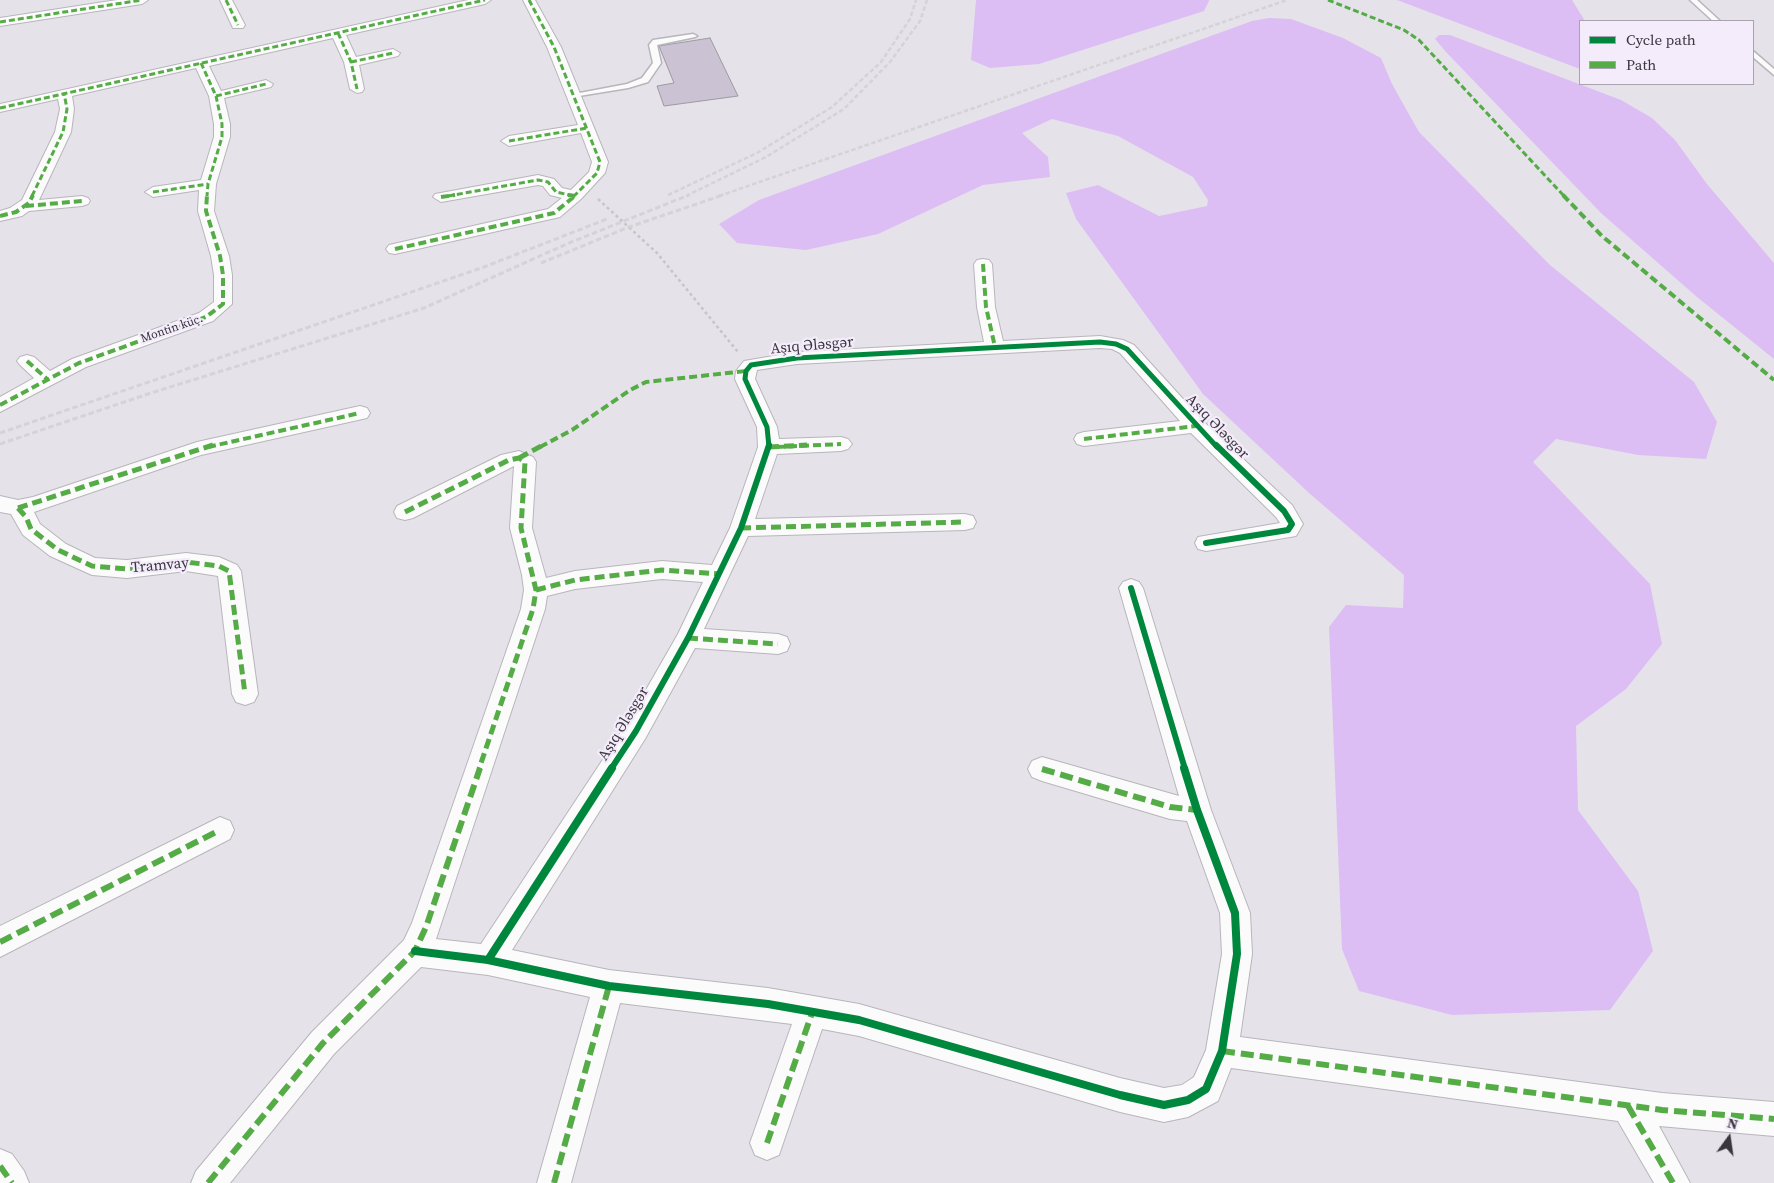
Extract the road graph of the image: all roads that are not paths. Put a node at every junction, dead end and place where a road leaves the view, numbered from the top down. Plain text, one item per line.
1 (142, 0) edge
2 (226, 0) edge
3 (486, 0) edge
4 (529, 0) edge
5 (1694, 0) edge
6 (1716, 20) edge
7 (0, 22) edge
8 (238, 25) dead end
9 (338, 32) junction
10 (693, 36) dead end
11 (393, 53) dead end
12 (1754, 54) edge
13 (351, 62) junction
14 (201, 63) junction
15 (1774, 72) edge
16 (266, 84) dead end
17 (358, 89) dead end
18 (64, 93) junction
19 (574, 95) junction
20 (216, 96) junction
21 (0, 108) edge
22 (587, 128) junction
23 (509, 142) dead end
24 (208, 184) junction
25 (153, 192) dead end
26 (579, 193) junction
27 (440, 197) dead end
28 (82, 200) dead end
29 (26, 206) junction
30 (0, 216) edge
31 (395, 249) dead end
32 (983, 264) dead end
33 (996, 347) junction
34 (27, 361) dead end
35 (47, 379) junction
36 (0, 405) edge
37 (360, 413) dead end
38 (1196, 426) junction
39 (1084, 439) dead end
40 (842, 444) dead end
41 (768, 447) junction
42 (9, 506) edge
43 (406, 512) dead end
44 (965, 522) dead end
45 (740, 528) junction
46 (1206, 543) dead end
47 (720, 574) junction
48 (1131, 588) dead end
49 (536, 590) junction
50 (688, 638) junction
51 (778, 644) dead end
52 (245, 694) dead end
53 (1042, 769) dead end
54 (1197, 810) junction
55 (220, 830) dead end
56 (0, 942) edge
57 (415, 951) junction
58 (488, 960) junction
59 (609, 986) junction
60 (812, 1013) junction
61 (1222, 1051) junction
62 (1628, 1106) junction
63 (1774, 1119) edge
64 (767, 1143) dead end
65 (0, 1166) edge
66 (12, 1183) edge
67 (208, 1183) edge
68 (554, 1183) edge
69 (1673, 1183) edge

1 - 7 street
2 - 8 street
3 - 9 street
4 - 19 street
5 - 6 lane
9 - 13 street
9 - 14 street
10 - 19 lane
11 - 13 street
12 - 15 lane
13 - 17 street
14 - 18 street
14 - 20 street, Montin küç.
16 - 20 street
18 - 21 street
18 - 29 street
19 - 22 street
20 - 24 street, Montin küç.
22 - 23 street
22 - 26 street
24 - 25 street
24 - 35 street, Montin küç.
26 - 27 street
26 - 31 street
28 - 29 street
29 - 30 street
32 - 33 street
33 - 38 street, Aşıq Ələsgər
33 - 41 street, Aşıq Ələsgər
34 - 35 street
35 - 36 street, Montin küç.
37 - 42 street, Tramvay
38 - 39 street
38 - 46 street, Aşıq Ələsgər
40 - 41 street
41 - 45 street, Aşıq Ələsgər
42 - 52 street, Tramvay
43 - 49 street
44 - 45 street
45 - 47 street, Aşıq Ələsgər
47 - 49 street
47 - 50 street, Aşıq Ələsgər
48 - 54 street
49 - 57 street
50 - 51 street
50 - 58 street, Aşıq Ələsgər
53 - 54 street
54 - 61 street
55 - 56 street
57 - 58 street
57 - 67 street
58 - 59 street
59 - 60 street
59 - 68 street
60 - 61 street
60 - 64 street
61 - 62 street
62 - 63 street
62 - 69 street
65 - 66 street

